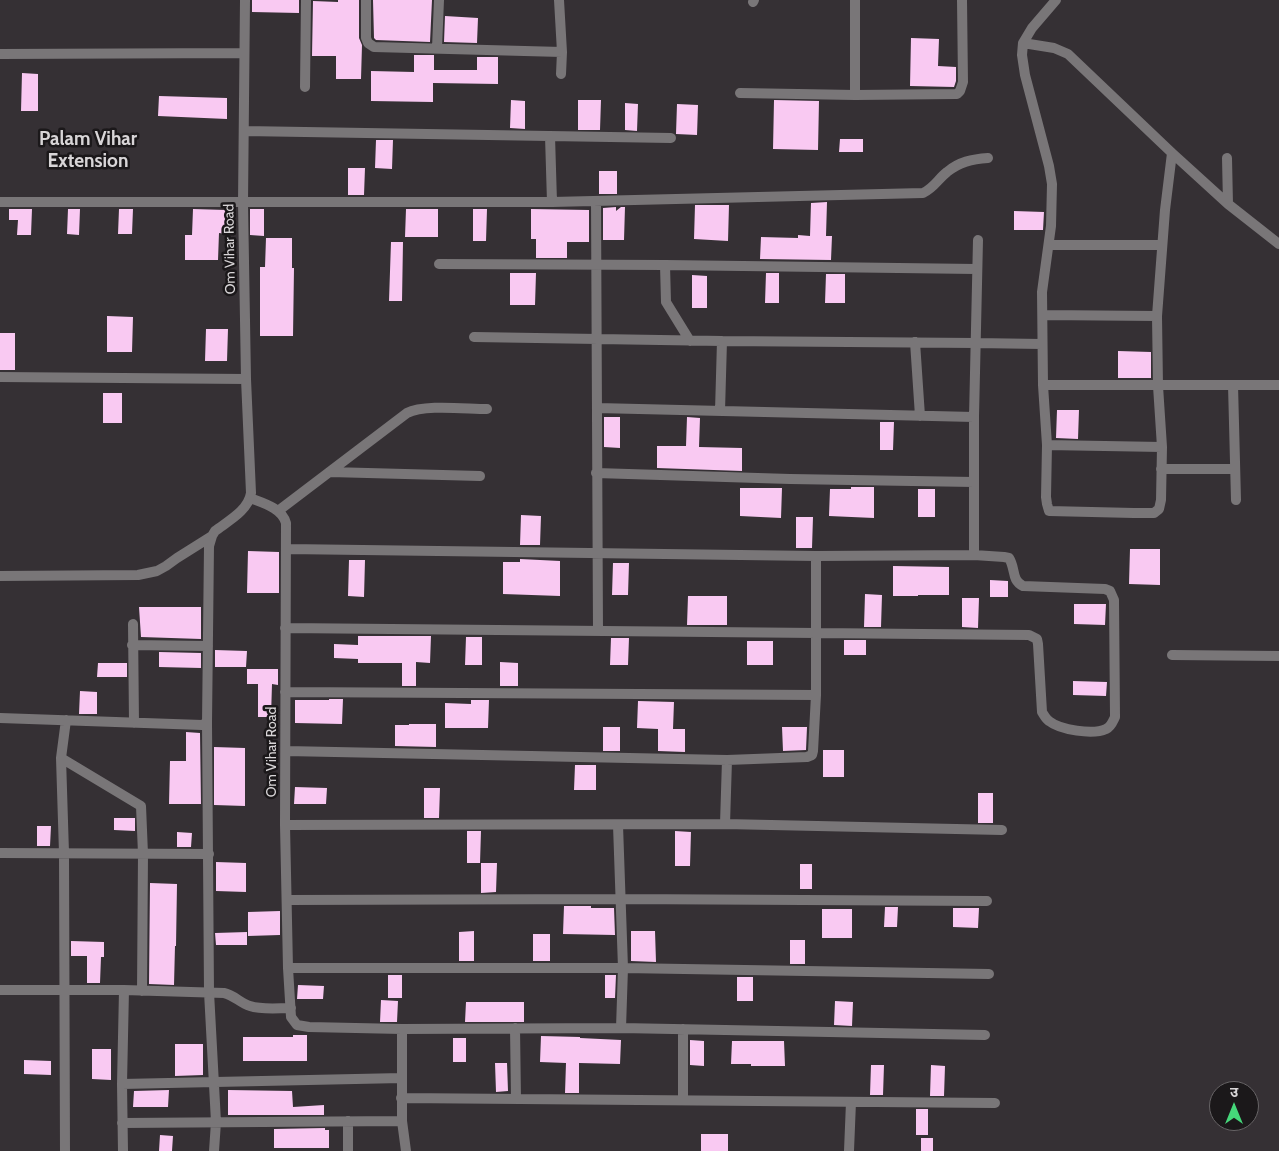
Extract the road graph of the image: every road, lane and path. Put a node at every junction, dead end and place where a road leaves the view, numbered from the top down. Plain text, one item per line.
1 (245, 0) edge
2 (306, 0) edge
3 (366, 0) edge
4 (439, 0) edge
5 (559, 0) edge
6 (855, 0) edge
7 (962, 0) edge
8 (1056, 0) edge
9 (1023, 43) junction
10 (437, 48) junction
11 (562, 52) junction
12 (244, 53) junction
13 (0, 54) edge
14 (561, 74) dead end
15 (305, 87) dead end
16 (740, 93) dead end
17 (855, 95) junction
18 (244, 132) junction
19 (550, 136) junction
20 (671, 138) dead end
21 (1172, 153) junction
22 (988, 158) dead end
23 (1227, 158) dead end
24 (596, 201) junction
25 (0, 202) edge
26 (552, 202) junction
27 (243, 203) junction
28 (1228, 204) junction
29 (978, 240) dead end
30 (1279, 244) edge
31 (1049, 245) junction
32 (1162, 245) junction
33 (439, 264) dead end
34 (596, 265) junction
35 (665, 265) junction
36 (976, 269) junction
37 (1043, 315) junction
38 (1157, 316) junction
39 (474, 337) dead end
40 (596, 339) junction
41 (690, 341) junction
42 (722, 342) junction
43 (915, 342) junction
44 (975, 343) junction
45 (1042, 344) junction
46 (0, 377) edge
47 (246, 379) junction
48 (1044, 385) junction
49 (1233, 385) junction
50 (1279, 385) edge
51 (1158, 386) junction
52 (596, 408) junction
53 (487, 409) dead end
54 (720, 411) junction
55 (920, 416) junction
56 (974, 417) junction
57 (1047, 445) junction
58 (1162, 447) junction
59 (1161, 469) junction
60 (1235, 469) junction
61 (330, 472) junction
62 (596, 473) junction
63 (480, 476) dead end
64 (974, 482) junction
65 (250, 498) junction
66 (1236, 500) dead end
67 (278, 511) junction
68 (212, 536) junction
69 (287, 549) junction
70 (597, 553) junction
71 (974, 555) junction
72 (816, 556) junction
73 (0, 576) edge
74 (133, 624) dead end
75 (285, 628) junction
76 (598, 631) junction
77 (816, 632) junction
78 (132, 645) junction
79 (208, 646) junction
80 (1172, 655) dead end
81 (1279, 656) edge
82 (285, 692) junction
83 (816, 695) junction
84 (0, 718) edge
85 (66, 720) junction
86 (134, 723) junction
87 (208, 723) junction
88 (286, 751) junction
89 (62, 758) junction
90 (727, 760) junction
91 (725, 824) junction
92 (285, 825) junction
93 (618, 825) junction
94 (1002, 830) dead end
95 (0, 853) edge
96 (64, 853) junction
97 (143, 854) junction
98 (209, 854) junction
99 (620, 899) junction
100 (287, 900) junction
101 (987, 901) dead end
102 (288, 968) junction
103 (623, 968) junction
104 (988, 974) dead end
105 (0, 990) edge
106 (124, 990) junction
107 (65, 991) junction
108 (142, 991) junction
109 (209, 992) junction
110 (290, 1008) junction
111 (402, 1028) junction
112 (515, 1028) junction
113 (621, 1028) junction
114 (683, 1029) junction
115 (985, 1035) dead end
116 (402, 1078) junction
117 (214, 1082) junction
118 (122, 1084) junction
119 (401, 1098) junction
120 (516, 1099) junction
121 (683, 1100) junction
122 (851, 1102) junction
123 (994, 1103) dead end
124 (348, 1121) junction
125 (402, 1121) junction
126 (122, 1122) junction
127 (216, 1122) junction
128 (65, 1151) edge
129 (123, 1151) edge
130 (214, 1151) edge
131 (348, 1151) edge
132 (406, 1151) edge
133 (849, 1151) edge

1 - 12 street, Om Vihar Road
2 - 15 street
3 - 10 street
4 - 10 street
5 - 11 street
6 - 17 street
7 - 17 street
8 - 9 street
9 - 21 street
9 - 31 street
10 - 11 street
11 - 14 street
12 - 13 street
12 - 18 street, Om Vihar Road
16 - 17 street
18 - 19 street
18 - 27 street, Om Vihar Road
19 - 20 street
19 - 26 street
21 - 28 street
21 - 32 street
22 - 24 street
23 - 28 street
24 - 26 street
24 - 34 street
25 - 27 street
26 - 27 street
27 - 47 street, Om Vihar Road
28 - 30 street
29 - 36 street
31 - 32 street
31 - 37 street
32 - 38 street
33 - 34 street
34 - 35 street
34 - 40 street
35 - 36 street
35 - 41 street
36 - 44 street
37 - 38 street
37 - 45 street
38 - 51 street
39 - 40 street
40 - 41 street
40 - 52 street
41 - 42 street
42 - 43 street
42 - 54 street
43 - 44 street
43 - 55 street
44 - 45 street
44 - 56 street
45 - 48 street
46 - 47 street
47 - 65 street, Om Vihar Road
48 - 51 street
48 - 57 street
49 - 50 street
49 - 51 street
49 - 60 street
51 - 58 street
52 - 54 street
52 - 62 street
53 - 61 street
54 - 55 street
55 - 56 street
56 - 64 street
57 - 58 street
57 - 59 street
58 - 59 street
59 - 60 street
60 - 66 street
61 - 63 street
61 - 67 street
62 - 64 street
62 - 70 street
64 - 71 street
65 - 67 street
65 - 68 street
67 - 69 street, Om Vihar Road
68 - 73 street
68 - 79 street
69 - 70 street
69 - 75 street, Om Vihar Road
70 - 72 street
70 - 76 street
71 - 72 street
71 - 77 street
72 - 77 street
74 - 78 street
75 - 76 street
75 - 82 street, Om Vihar Road
76 - 77 street
77 - 83 street
78 - 79 street
78 - 86 street
79 - 87 street
80 - 81 street
82 - 83 street
82 - 88 street, Om Vihar Road
83 - 90 street
84 - 85 street
85 - 86 street
85 - 89 street
86 - 87 street
87 - 98 street
88 - 90 street
88 - 92 street, Om Vihar Road
89 - 96 street
89 - 97 street
90 - 91 street
91 - 93 street
91 - 94 street
92 - 93 street
92 - 100 street, Om Vihar Road
93 - 99 street
95 - 96 street
96 - 97 street
96 - 107 street
97 - 98 street
97 - 108 street
98 - 109 street
99 - 100 street
99 - 101 street
99 - 103 street
100 - 102 street, Om Vihar Road
102 - 103 street
102 - 110 street, Om Vihar Road
103 - 104 street
103 - 113 street
105 - 107 street
106 - 107 street
106 - 108 street
106 - 118 street
107 - 128 street
108 - 109 street
109 - 110 street
109 - 117 street
110 - 111 street, Om Vihar Road
111 - 112 street
111 - 116 street
112 - 113 street
112 - 120 street
113 - 114 street
114 - 115 street
114 - 121 street
116 - 117 street
116 - 119 street
117 - 118 street
117 - 127 street
118 - 126 street
119 - 120 street
119 - 125 street
120 - 121 street
121 - 122 street
122 - 123 street
122 - 133 street
124 - 125 street
124 - 127 street
124 - 131 street
125 - 132 street
126 - 127 street
126 - 129 street
127 - 130 street

